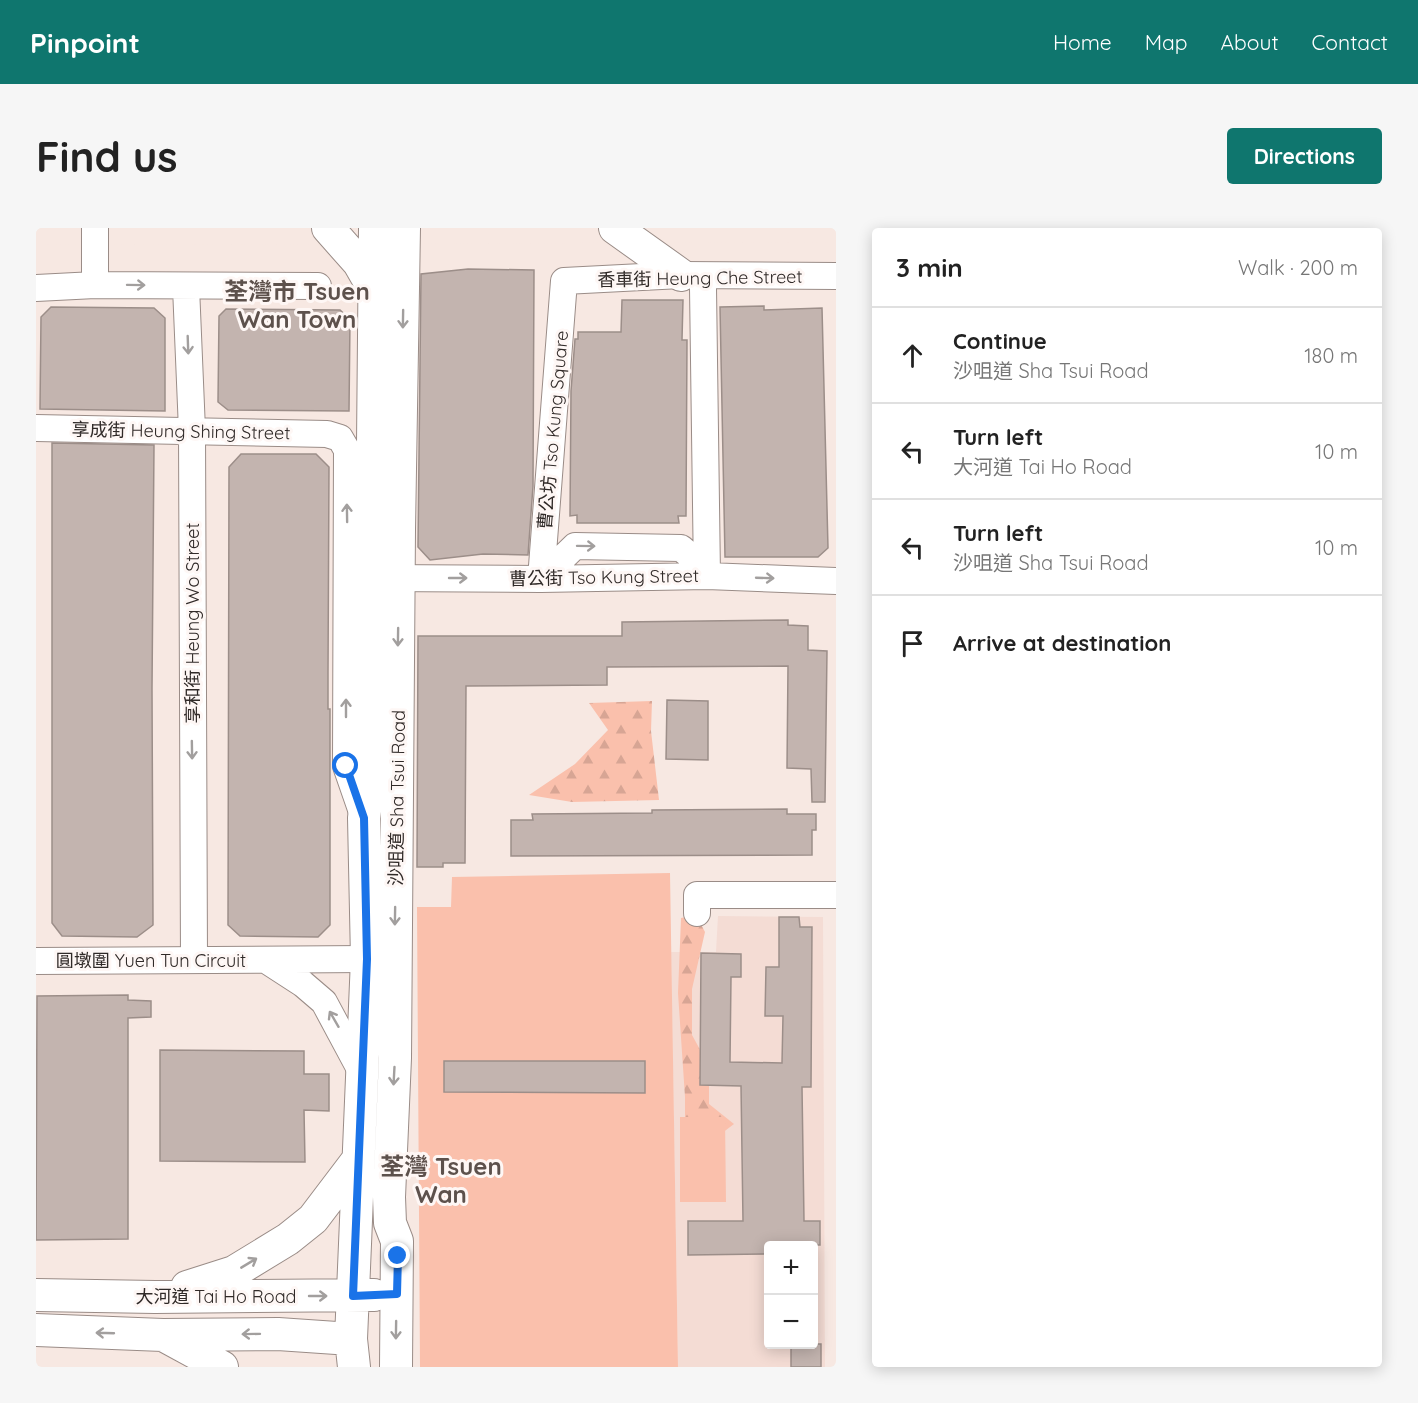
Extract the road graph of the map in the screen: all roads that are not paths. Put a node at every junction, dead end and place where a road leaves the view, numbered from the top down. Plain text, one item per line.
1 (95, 228) edge
2 (328, 228) edge
3 (375, 228) edge
4 (404, 228) edge
5 (615, 228) edge
6 (378, 269) junction
7 (836, 276) edge
8 (564, 281) joint
9 (692, 282) junction
10 (95, 285) junction
11 (318, 286) dead end
12 (186, 287) junction
13 (36, 288) edge
14 (36, 428) edge
15 (192, 430) junction
16 (327, 434) joint
17 (707, 576) junction
18 (385, 578) junction
19 (540, 579) junction
20 (836, 581) edge
21 (364, 818) junction
22 (836, 895) edge
23 (697, 913) dead end
24 (194, 959) junction
25 (367, 959) junction
26 (266, 960) junction
27 (36, 961) edge
28 (361, 1071) junction
29 (357, 1161) junction
30 (36, 1295) edge
31 (375, 1295) junction
32 (155, 1297) junction
33 (36, 1330) edge
34 (163, 1335) junction
35 (352, 1353) edge
36 (222, 1367) edge
37 (396, 1367) edge

1 - 10 street
2 - 6 main road
3 - 6 main road, 沙咀道 Sha Tsui Road
4 - 6 main road, 沙咀道 Sha Tsui Road
5 - 9 main road
6 -> 18 main road, 沙咀道 Sha Tsui Road
6 - 18 main road, 沙咀道 Sha Tsui Road
7 - 9 street, 香車街 Heung Che Street
8 - 9 street, 香車街 Heung Che Street
8 - 19 street, 曹公坊 Tso Kung Square
9 - 17 street
10 -> 12 street
10 - 13 street
11 - 12 street
12 -> 15 street, 享和街 Heung Wo Street
14 - 15 street, 享成街 Heung Shing Street
15 - 16 street, 享成街 Heung Shing Street
15 -> 24 street, 享和街 Heung Wo Street
21 -> 16 street, 沙咀道 Sha Tsui Road
19 -> 17 street
17 -> 20 street, 曹公街 Tso Kung Street
18 -> 19 street, 曹公街 Tso Kung Street
18 - 21 main road, 沙咀道 Sha Tsui Road
18 -> 31 main road, 沙咀道 Sha Tsui Road
21 - 25 main road, 沙咀道 Sha Tsui Road
22 - 23 street
24 - 26 street, 圓墩圍 Yuen Tun Circuit
24 - 27 street, 圓墩圍 Yuen Tun Circuit
25 - 26 street, 圓墩圍 Yuen Tun Circuit
25 - 28 main road, 沙咀道 Sha Tsui Road
28 -> 26 street, 圓墩圍 Yuen Tun Circuit
28 - 29 main road, 沙咀道 Sha Tsui Road
29 - 31 main road, 沙咀道 Sha Tsui Road
32 -> 29 main road
30 - 32 main road, 大河道 Tai Ho Road
32 -> 31 main road, 大河道 Tai Ho Road
31 - 35 main road, 沙咀道 Sha Tsui Road
31 -> 37 main road, 沙咀道 Sha Tsui Road
34 -> 33 main road, 大河道 Tai Ho Road
35 -> 34 main road, 大河道 Tai Ho Road
34 - 36 main road, 大河道 Tai Ho Road

